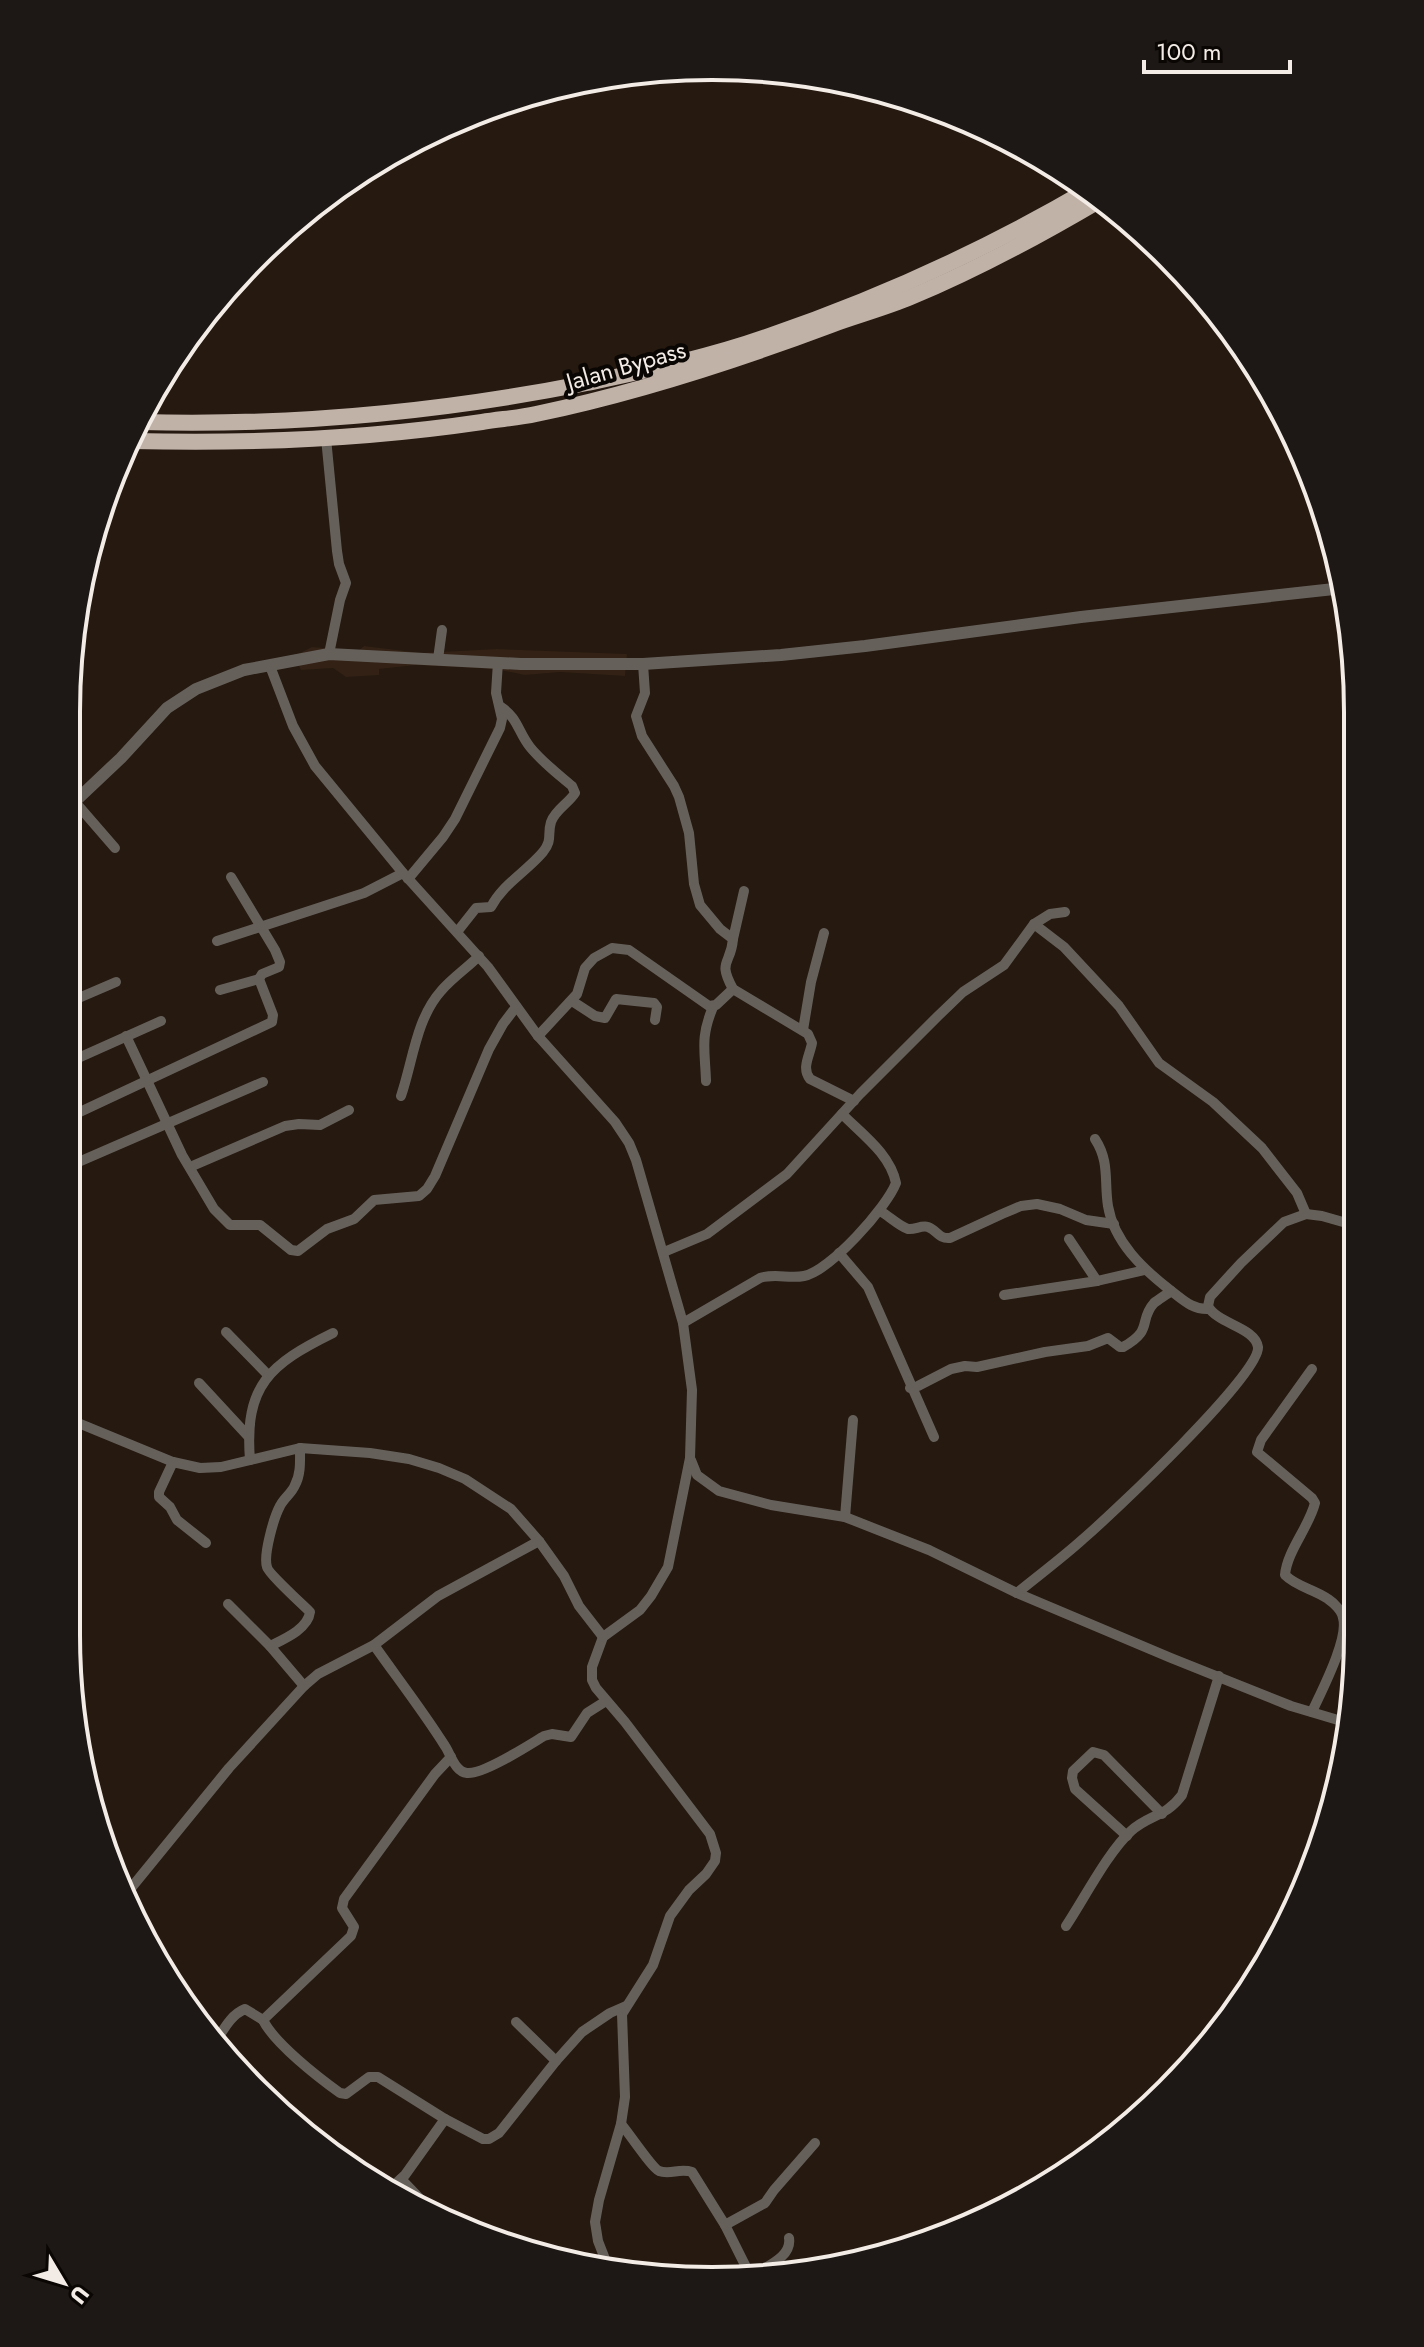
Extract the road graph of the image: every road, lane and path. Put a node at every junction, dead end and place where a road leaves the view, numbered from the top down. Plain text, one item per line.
1 (1077, 197) edge
2 (1090, 206) edge
3 (150, 422) edge
4 (175, 423) junction
5 (326, 438) junction
6 (141, 441) edge
7 (174, 442) junction
8 (1332, 589) edge
9 (442, 630) dead end
10 (329, 654) junction
11 (438, 659) junction
12 (498, 662) junction
13 (643, 664) junction
14 (270, 666) junction
15 (501, 707) junction
16 (80, 798) edge
17 (80, 814) edge
18 (115, 848) dead end
19 (406, 876) junction
20 (231, 877) dead end
21 (744, 891) dead end
22 (1065, 912) dead end
23 (1034, 924) junction
24 (261, 927) junction
25 (457, 932) junction
26 (824, 933) dead end
27 (733, 939) junction
28 (217, 941) dead end
29 (479, 956) junction
30 (259, 979) junction
31 (116, 982) dead end
32 (733, 989) junction
33 (220, 990) dead end
34 (80, 997) edge
35 (572, 1001) junction
36 (516, 1007) junction
37 (713, 1007) junction
38 (655, 1020) dead end
39 (161, 1021) dead end
40 (803, 1030) junction
41 (126, 1036) junction
42 (538, 1036) junction
43 (80, 1057) edge
44 (148, 1081) junction
45 (706, 1081) dead end
46 (263, 1082) dead end
47 (401, 1096) dead end
48 (854, 1101) junction
49 (349, 1110) dead end
50 (80, 1112) edge
51 (842, 1114) junction
52 (168, 1122) junction
53 (1095, 1139) dead end
54 (80, 1161) edge
55 (190, 1167) junction
56 (880, 1211) junction
57 (1306, 1214) junction
58 (1344, 1222) edge
59 (1114, 1224) junction
60 (1069, 1239) dead end
61 (664, 1252) junction
62 (839, 1253) junction
63 (1145, 1270) junction
64 (1097, 1281) junction
65 (1171, 1291) junction
66 (1004, 1295) dead end
67 (1209, 1309) junction
68 (683, 1323) junction
69 (226, 1332) dead end
70 (333, 1333) dead end
71 (1312, 1369) dead end
72 (268, 1375) junction
73 (199, 1383) dead end
74 (910, 1388) junction
75 (853, 1420) dead end
76 (80, 1424) edge
77 (248, 1436) junction
78 (934, 1437) dead end
79 (300, 1448) junction
80 (690, 1458) junction
81 (250, 1460) junction
82 (173, 1462) junction
83 (845, 1517) junction
84 (539, 1541) junction
85 (206, 1543) dead end
86 (1017, 1593) junction
87 (228, 1604) dead end
88 (603, 1637) junction
89 (374, 1645) junction
90 (270, 1646) junction
91 (1219, 1676) junction
92 (304, 1686) junction
93 (606, 1701) junction
94 (1312, 1712) junction
95 (1338, 1720) edge
96 (451, 1757) junction
97 (1162, 1814) junction
98 (1127, 1836) junction
99 (132, 1887) edge
100 (1066, 1926) dead end
101 (626, 2006) junction
102 (263, 2020) junction
103 (516, 2022) dead end
104 (222, 2033) edge
105 (556, 2061) junction
106 (445, 2119) junction
107 (621, 2124) junction
108 (815, 2143) dead end
109 (397, 2183) edge
110 (725, 2225) junction
111 (789, 2238) dead end
112 (605, 2258) edge
113 (765, 2265) edge
114 (744, 2266) edge

1 - 4 highway, Jalan Bypass
2 - 5 highway, Jalan Bypass
3 - 4 highway, Jalan Bypass
4 - 7 highway
5 - 7 highway, Jalan Bypass
5 - 10 street
6 - 7 highway, Jalan Bypass
8 - 13 street
9 - 11 street
10 - 11 street
10 - 14 street
11 - 12 street
12 - 13 street
12 - 15 street
13 - 27 street
14 - 16 street
14 - 19 street
15 - 19 street
15 - 25 street
17 - 18 street
19 - 24 street
19 - 25 street
20 - 24 street
21 - 27 street
22 - 23 street
23 - 48 street
23 - 57 street
24 - 28 street
24 - 30 street
25 - 29 street
26 - 40 street
27 - 32 street
29 - 36 street
29 - 47 street
30 - 33 street
30 - 44 street
31 - 34 street
32 - 37 street
32 - 40 street
35 - 37 street
35 - 38 street
35 - 42 street
36 - 42 street
36 - 55 street
37 - 45 street
39 - 41 street
40 - 48 street
41 - 43 street
41 - 44 street
42 - 61 street
44 - 50 street
44 - 52 street
46 - 52 street
48 - 51 street
49 - 55 street
51 - 56 street
51 - 61 street
52 - 54 street
52 - 55 street
53 - 59 street
56 - 59 street
56 - 62 street
57 - 58 street
57 - 67 street
59 - 63 street
60 - 64 street
61 - 68 street
62 - 68 street
62 - 74 street
63 - 64 street
63 - 65 street
64 - 66 street
65 - 67 street
65 - 74 street
67 - 86 street
68 - 80 street
69 - 72 street
70 - 72 street
71 - 94 street
72 - 77 street
73 - 77 street
74 - 78 street
75 - 83 street
76 - 82 street
77 - 81 street
79 - 81 street
79 - 84 street
79 - 90 street
80 - 83 street
80 - 88 street
81 - 82 street
82 - 85 street
83 - 86 street
84 - 88 street
84 - 89 street
86 - 91 street
87 - 90 street
88 - 93 street
89 - 92 street
89 - 96 street
90 - 92 street
91 - 94 street
91 - 97 street
92 - 99 street
93 - 96 street
93 - 101 street
94 - 95 street
96 - 102 street
97 - 98 street
97 - 98 street
98 - 100 street
101 - 105 street
101 - 107 street
102 - 104 street
102 - 106 street
103 - 105 street
105 - 106 street
106 - 109 street
107 - 110 street
107 - 112 street
108 - 110 street
110 - 114 street
111 - 113 street

